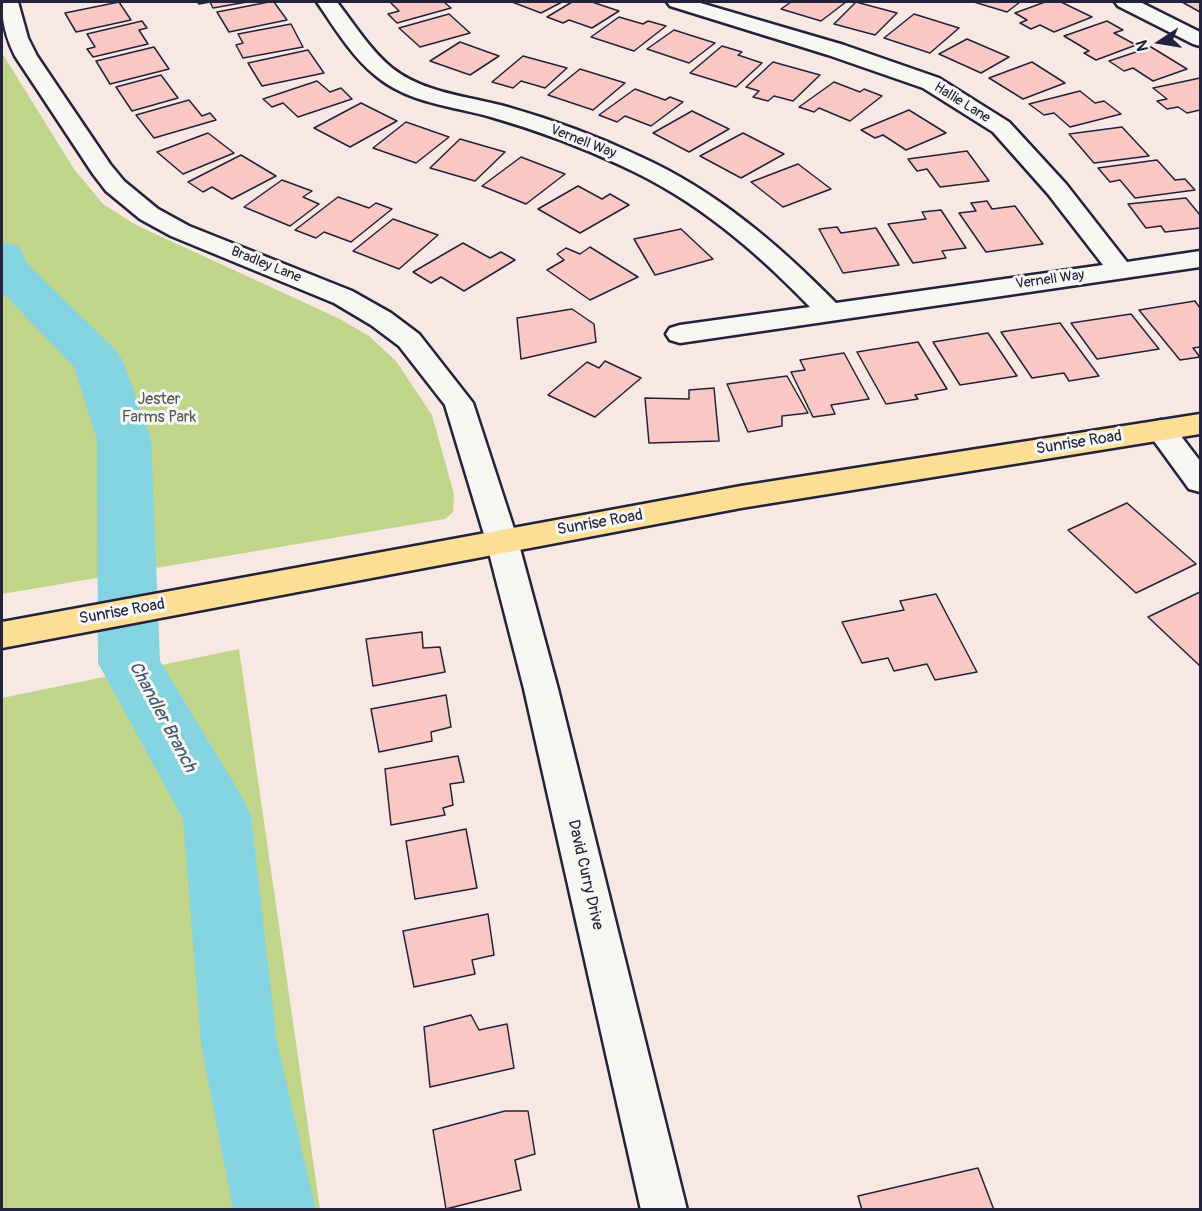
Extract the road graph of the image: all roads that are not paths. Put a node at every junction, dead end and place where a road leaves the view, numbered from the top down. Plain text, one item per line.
1 (8, 2) edge
2 (327, 2) edge
3 (677, 2) edge
4 (1125, 2) edge
5 (1200, 40) edge
6 (1200, 259) edge
7 (1120, 270) junction
8 (829, 311) junction
9 (680, 334) dead end
10 (1200, 424) edge
11 (1161, 430) junction
12 (1200, 482) edge
13 (502, 541) junction
14 (2, 635) edge
15 (664, 1209) edge

1 - 13 street, Bradley Lane
2 - 8 street, Vernell Way
3 - 7 street, Hallie Lane
4 - 5 street
6 - 7 street, Vernell Way
7 - 8 street, Vernell Way
8 - 9 street, Vernell Way
10 - 11 main road, Sunrise Road
11 - 12 street
11 - 13 main road, Sunrise Road
13 - 14 main road, Sunrise Road
13 - 15 street, David Curry Drive

